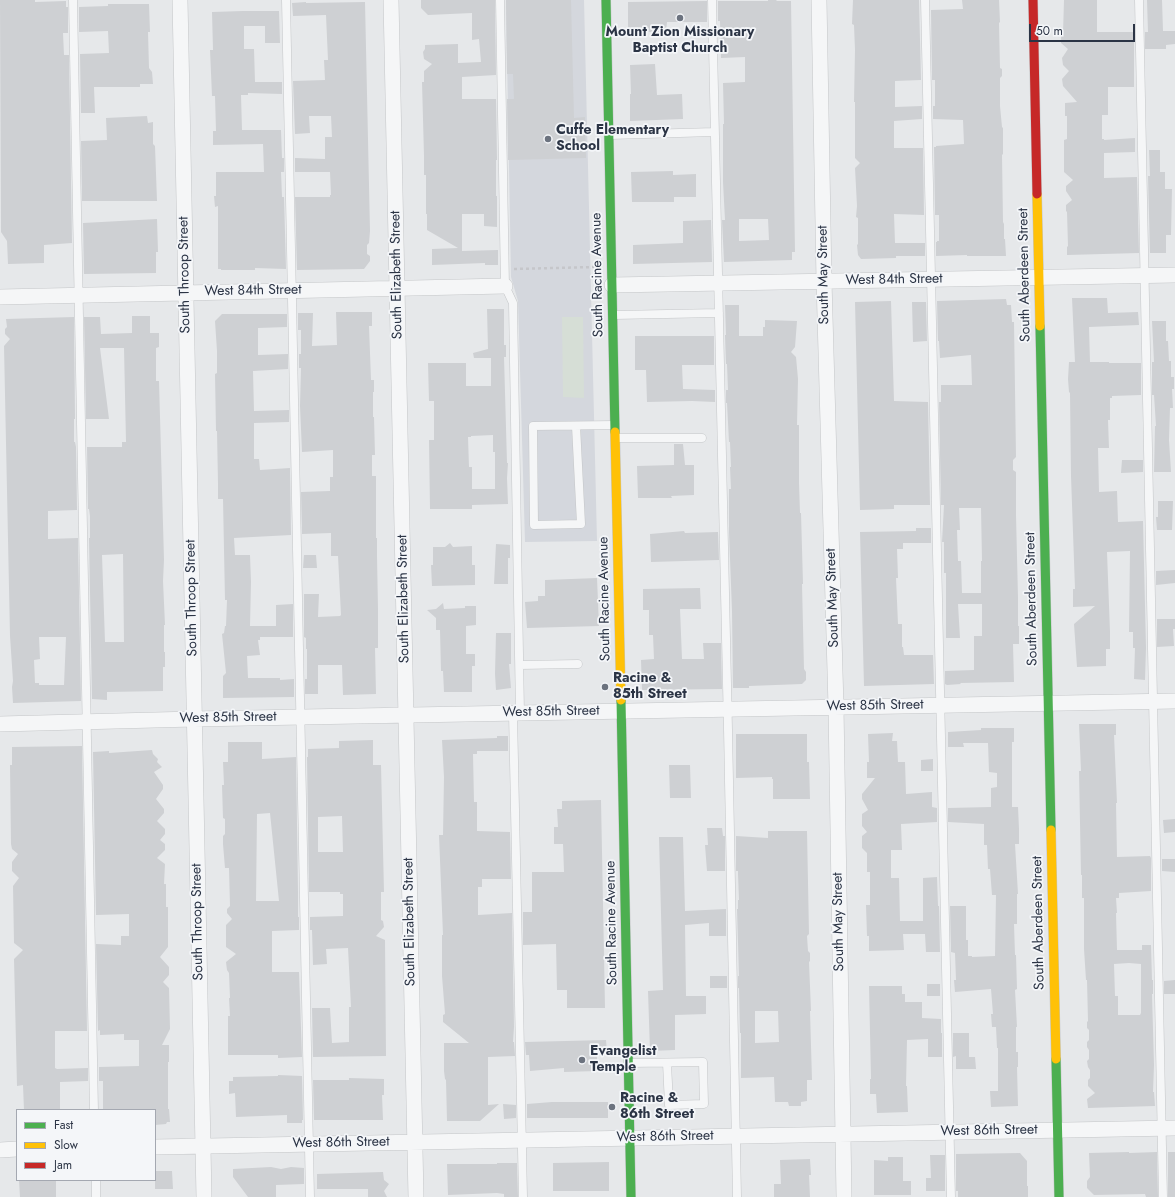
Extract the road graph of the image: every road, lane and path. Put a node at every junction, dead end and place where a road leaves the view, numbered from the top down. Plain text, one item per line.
1 (73, 0) edge
2 (180, 0) edge
3 (286, 0) edge
4 (391, 0) edge
5 (500, 0) edge
6 (606, 0) edge
7 (712, 0) edge
8 (819, 0) edge
9 (925, 0) edge
10 (1033, 0) edge
11 (1139, 0) edge
12 (714, 132) junction
13 (609, 135) junction
14 (598, 267) dead end
15 (510, 269) dead end
16 (1145, 275) junction
17 (1175, 275) edge
18 (1039, 277) junction
19 (932, 279) junction
20 (824, 281) junction
21 (718, 283) junction
22 (612, 285) junction
23 (505, 286) junction
24 (397, 288) junction
25 (292, 290) junction
26 (186, 293) junction
27 (79, 295) junction
28 (0, 297) edge
29 (719, 314) junction
30 (613, 315) junction
31 (615, 425) junction
32 (576, 426) junction
33 (615, 438) junction
34 (702, 438) dead end
35 (578, 664) dead end
36 (520, 665) junction
37 (1154, 701) junction
38 (1175, 701) edge
39 (1048, 703) junction
40 (941, 705) junction
41 (836, 707) junction
42 (728, 709) junction
43 (621, 711) junction
44 (517, 713) junction
45 (406, 715) junction
46 (301, 717) junction
47 (194, 719) junction
48 (87, 722) junction
49 (0, 724) edge
50 (628, 1063) junction
51 (667, 1063) junction
52 (94, 1109) edge
53 (1168, 1128) edge
54 (1057, 1130) junction
55 (950, 1132) junction
56 (842, 1134) junction
57 (735, 1136) junction
58 (630, 1138) junction
59 (522, 1140) junction
60 (415, 1142) junction
61 (308, 1144) junction
62 (203, 1146) junction
63 (156, 1147) edge
64 (16, 1149) edge
65 (0, 1150) edge
66 (96, 1181) edge
67 (96, 1197) edge
68 (204, 1197) edge
69 (310, 1197) edge
70 (416, 1197) edge
71 (523, 1197) edge
72 (631, 1197) edge
73 (737, 1197) edge
74 (844, 1197) edge
75 (951, 1197) edge
76 (1058, 1197) edge
77 (1163, 1197) edge

1 - 27 lane
2 - 26 street, South Throop Street
3 - 25 lane
4 - 24 street, South Elizabeth Street
5 - 23 lane
6 - 13 street, South Racine Avenue
7 - 12 lane
8 - 20 street, South May Street
9 - 19 lane
10 - 18 street, South Aberdeen Street
11 - 16 lane
12 - 13 lane
12 - 21 lane
13 - 22 street, South Racine Avenue
14 - 15 path
16 - 17 street, West 84th Street
16 - 18 street, West 84th Street
16 - 37 lane
18 - 19 street, West 84th Street
18 - 39 street, South Aberdeen Street
19 - 20 street, West 84th Street
19 - 40 lane
20 - 21 street, West 84th Street
20 - 41 street, South May Street
21 - 22 street, West 84th Street
21 - 29 lane
22 - 30 street, South Racine Avenue
23 - 24 street, West 84th Street
23 - 36 lane
24 - 25 street, West 84th Street
24 - 45 street, South Elizabeth Street
25 - 26 street, West 84th Street
25 - 46 lane
26 - 27 street, West 84th Street
26 - 47 street, South Throop Street
27 - 28 street, West 84th Street
27 - 48 lane
29 - 30 lane
29 - 42 lane
30 - 31 street, South Racine Avenue
31 - 32 lane
31 - 33 street, South Racine Avenue
32 - 32 lane
33 - 34 lane
33 - 43 street, South Racine Avenue
35 - 36 lane
36 - 44 lane
37 - 38 street, West 85th Street
37 - 39 street, West 85th Street
37 - 53 lane
39 - 40 street, West 85th Street
39 - 54 street, South Aberdeen Street
40 - 41 street, West 85th Street
40 - 55 lane
41 - 42 street, West 85th Street
41 - 56 street, South May Street
42 - 43 street, West 85th Street
42 - 57 lane
43 - 44 street, West 85th Street
43 - 50 street, South Racine Avenue
44 - 45 street, West 85th Street
44 - 59 lane
45 - 46 street, West 85th Street
45 - 60 street, South Elizabeth Street
46 - 47 street, West 85th Street
46 - 61 lane
47 - 48 street, West 85th Street
47 - 62 street, South Throop Street
48 - 49 street, West 85th Street
48 - 52 lane
50 - 51 lane
50 - 58 street, South Racine Avenue
51 - 51 lane
53 - 54 street, West 86th Street
53 - 77 lane
54 - 55 street, West 86th Street
54 - 76 street, South Aberdeen Street
55 - 56 street, West 86th Street
55 - 75 lane
56 - 57 street, West 86th Street
56 - 74 street, South May Street
57 - 58 street, West 86th Street
57 - 73 lane
58 - 59 street, West 86th Street
58 - 72 street, South Racine Avenue
59 - 60 street, West 86th Street
59 - 71 lane
60 - 61 street, West 86th Street
60 - 70 street, South Elizabeth Street
61 - 62 street, West 86th Street
61 - 69 lane
62 - 63 street, West 86th Street
62 - 68 street, South Throop Street
64 - 65 street
66 - 67 lane

